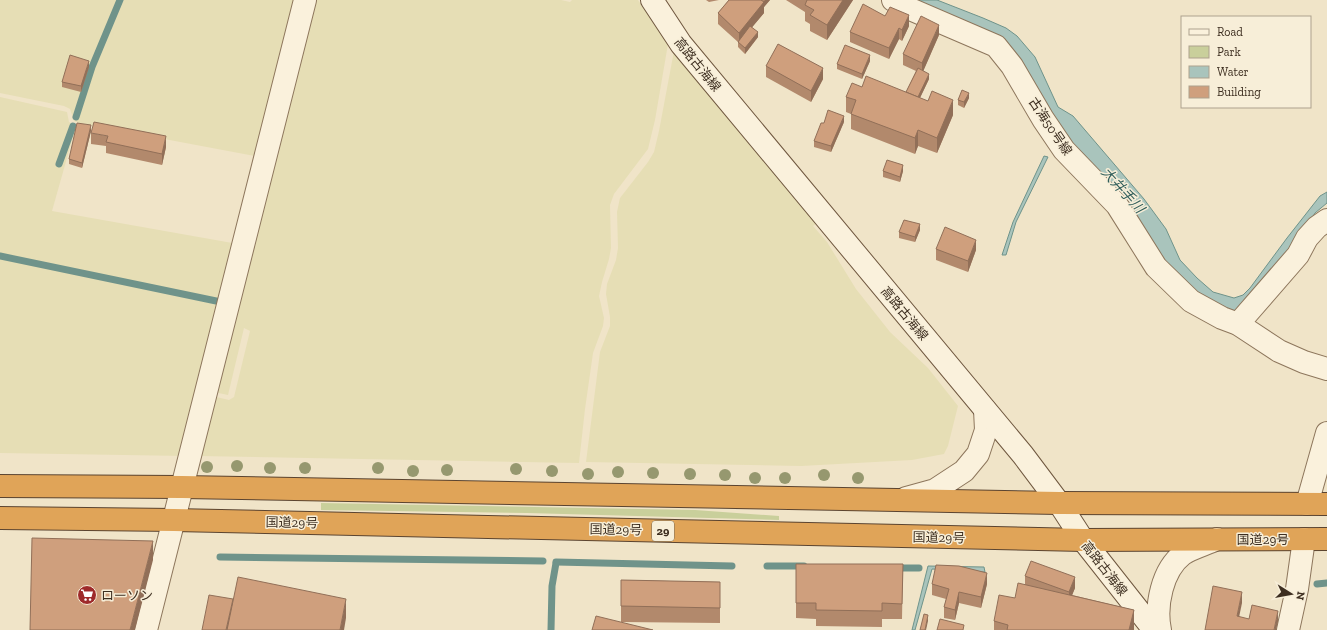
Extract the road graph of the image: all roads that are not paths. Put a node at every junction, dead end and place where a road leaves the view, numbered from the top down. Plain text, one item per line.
1 (305, 0) edge
2 (652, 0) edge
3 (894, 0) edge
4 (1327, 220) edge
5 (1238, 324) junction
6 (1327, 368) edge
7 (985, 410) junction
8 (1327, 433) edge
9 (0, 486) edge
10 (182, 487) junction
11 (900, 500) junction
12 (1059, 503) junction
13 (1317, 504) edge
14 (0, 518) edge
15 (174, 520) junction
16 (1217, 539) junction
17 (1304, 539) junction
18 (1327, 539) edge
19 (1083, 540) junction
20 (146, 630) edge
21 (1154, 630) edge
22 (1160, 630) edge
23 (1288, 630) edge

1 - 10 street
2 - 7 street, 高路古海線
3 - 5 street, 古海50号線
4 - 5 street
5 - 6 street, 古海50号線
7 - 11 street
7 - 12 street, 高路古海線
8 - 13 street
9 - 10 highway
10 - 11 highway
10 - 15 street
11 - 12 highway
12 - 13 highway
12 - 19 street, 高路古海線
14 - 15 highway, 国道29号 / 29
15 - 19 highway, 国道29号 / 29
15 - 20 street
16 - 17 highway, 国道29号 / 29
16 - 19 highway, 国道29号 / 29
16 - 22 street
17 - 18 highway, 国道29号 / 29
17 - 23 street
19 - 21 street, 高路古海線

